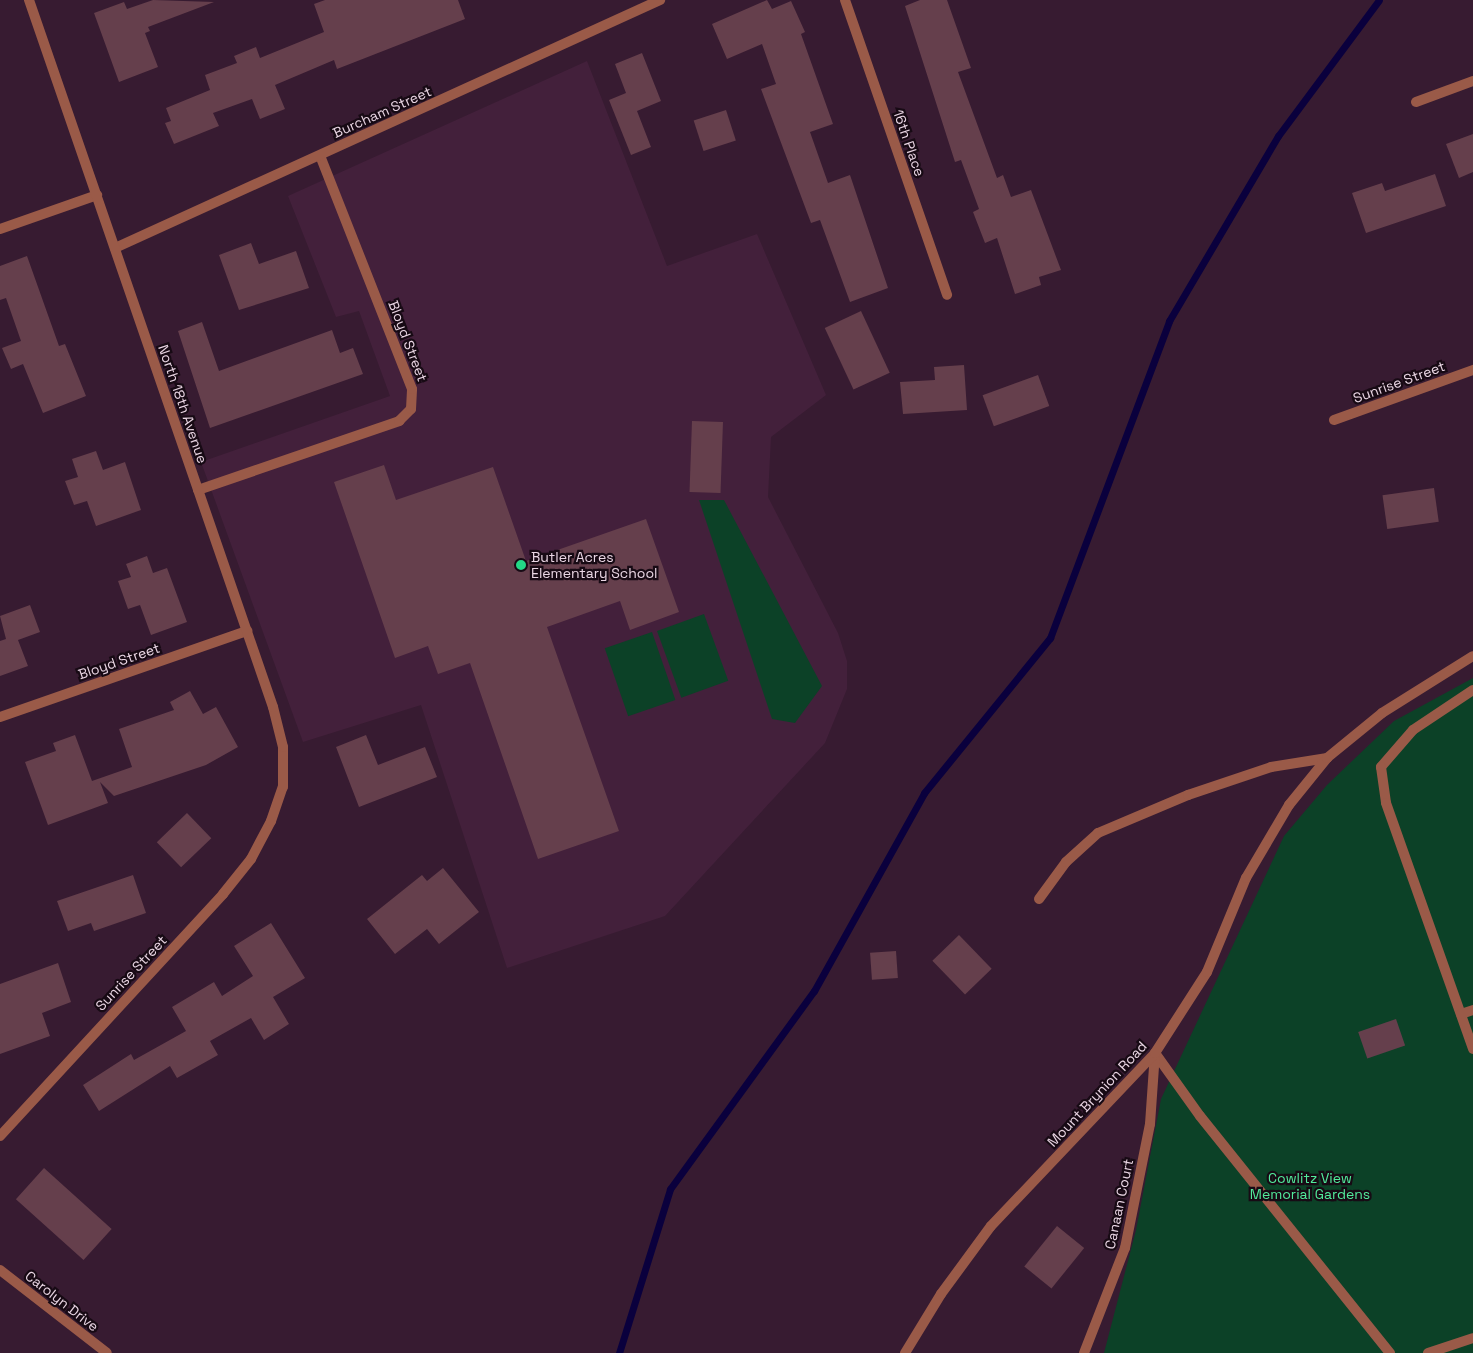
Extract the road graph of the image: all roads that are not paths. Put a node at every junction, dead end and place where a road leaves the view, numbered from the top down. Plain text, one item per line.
1 (29, 0) edge
2 (660, 0) edge
3 (845, 0) edge
4 (1473, 81) edge
5 (1416, 102) dead end
6 (320, 155) junction
7 (97, 195) junction
8 (0, 229) edge
9 (115, 248) junction
10 (947, 295) dead end
11 (1473, 370) edge
12 (1334, 420) dead end
13 (198, 490) junction
14 (247, 631) junction
15 (1473, 656) edge
16 (1473, 690) edge
17 (0, 717) edge
18 (1327, 758) junction
19 (271, 821) joint
20 (1039, 900) dead end
21 (1473, 1010) edge
22 (1461, 1014) junction
23 (1473, 1049) edge
24 (1155, 1053) junction
25 (0, 1136) edge
26 (0, 1270) edge
27 (1473, 1338) edge
28 (107, 1353) edge
29 (905, 1353) edge
30 (1084, 1353) edge
31 (1390, 1353) edge
32 (1428, 1353) edge

1 - 7 street, North 18th Avenue
2 - 6 street, Burcham Street
3 - 10 street, 16th Place
4 - 5 street
6 - 9 street, Burcham Street
6 - 13 street, Bloyd Street
7 - 8 street
7 - 9 street, North 18th Avenue
9 - 13 street, North 18th Avenue
11 - 12 street, Sunrise Street
13 - 14 street, North 18th Avenue
14 - 17 street, Bloyd Street
14 - 19 street, North 18th Avenue
15 - 18 street, Mount Brynion Road
16 - 22 street
18 - 20 street
18 - 24 street, Mount Brynion Road
19 - 25 street, Sunrise Street
21 - 22 street
22 - 23 street
24 - 29 street, Mount Brynion Road
24 - 30 street, Canaan Court
24 - 31 street
26 - 28 street, Carolyn Drive
27 - 32 street

